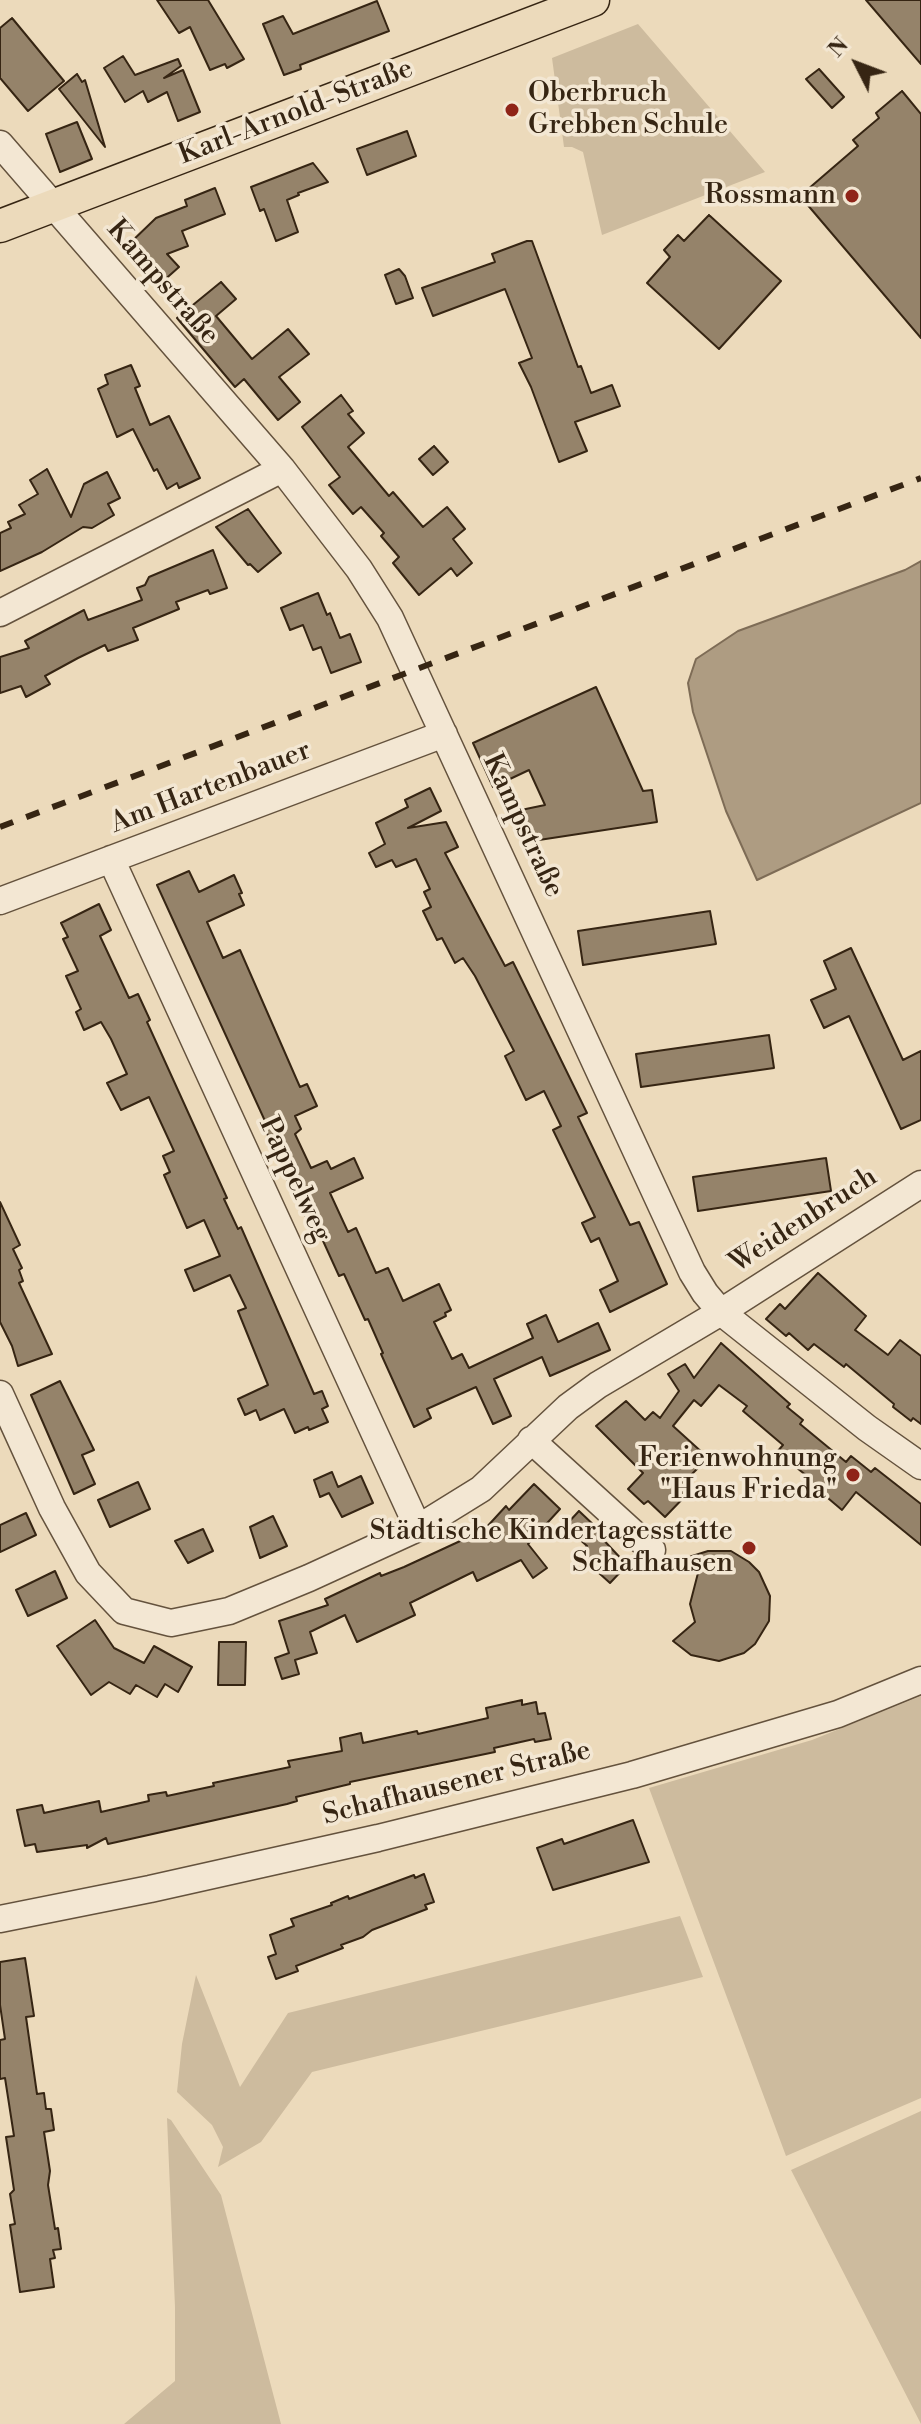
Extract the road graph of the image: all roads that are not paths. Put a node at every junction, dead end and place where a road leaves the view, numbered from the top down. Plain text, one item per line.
1 (593, 0) edge
2 (0, 144) edge
3 (53, 206) junction
4 (0, 226) edge
5 (282, 469) junction
6 (0, 613) edge
7 (444, 734) junction
8 (111, 859) junction
9 (0, 901) edge
10 (921, 1184) edge
11 (721, 1312) junction
12 (0, 1394) edge
13 (531, 1440) junction
14 (921, 1466) edge
15 (418, 1528) junction
16 (652, 1550) dead end
17 (921, 1680) edge
18 (0, 1919) edge

1 - 3 main road, Karl-Arnold-Straße
2 - 3 street, Kampstraße
3 - 4 main road, Karl-Arnold-Straße
3 - 5 street, Kampstraße
5 - 6 street
5 - 7 street, Kampstraße
7 - 8 street, Am Hartenbauer
7 - 11 street, Kampstraße
8 - 9 street, Am Hartenbauer
8 - 15 street, Pappelweg
10 - 11 street, Weidenbruch
11 - 13 street, Weidenbruch
11 - 14 street, Kampstraße
12 - 15 street, Weidenbruch
13 - 15 street, Weidenbruch
13 - 16 street
17 - 18 street, Schafhausener Straße

